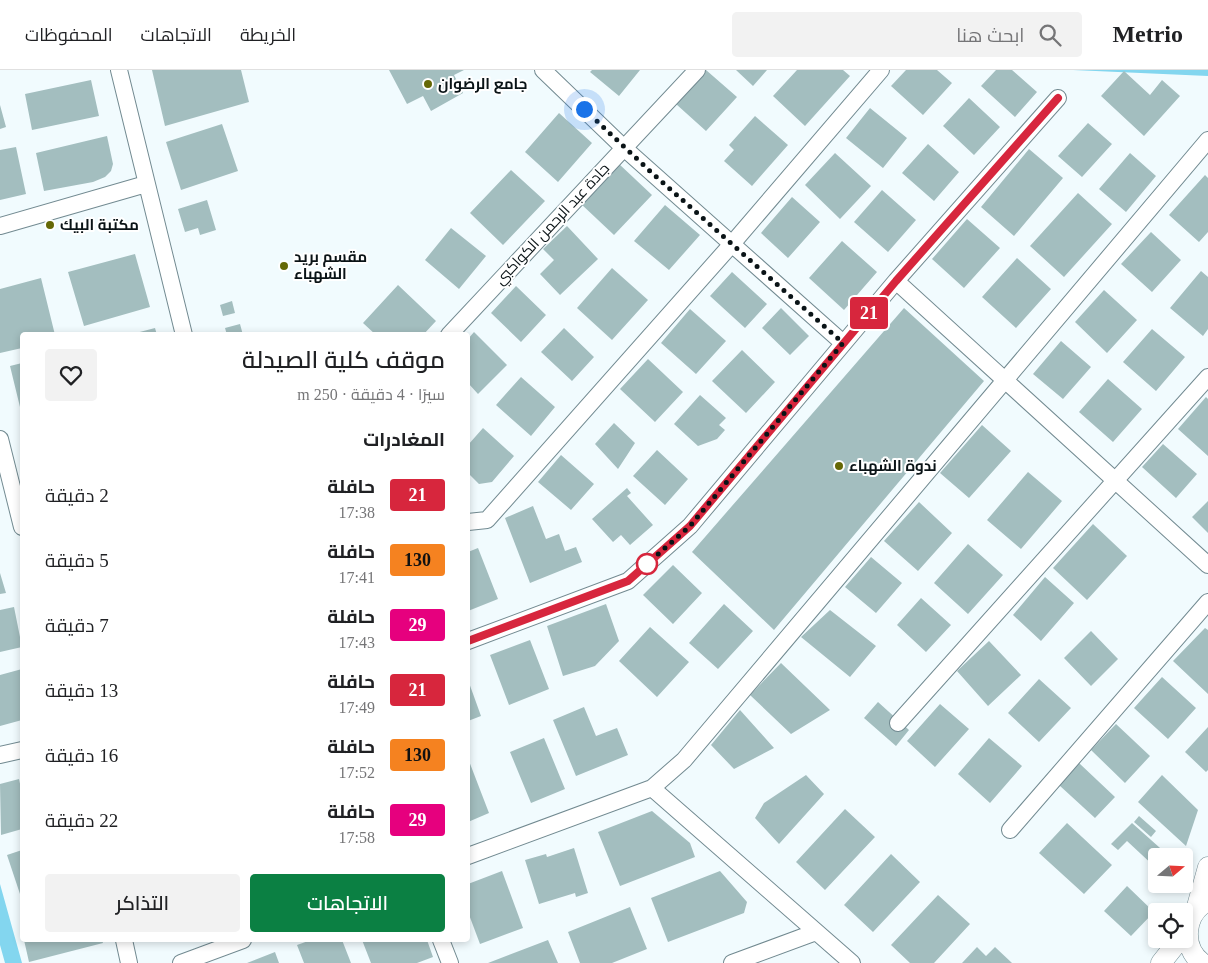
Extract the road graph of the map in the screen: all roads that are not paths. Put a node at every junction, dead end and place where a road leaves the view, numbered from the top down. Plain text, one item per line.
1 (119, 70) edge
2 (543, 70) edge
3 (697, 70) edge
4 (881, 70) edge
5 (1058, 98) dead end
6 (1208, 140) edge
7 (624, 148) junction
8 (146, 184) junction
9 (0, 226) edge
10 (731, 245) junction
11 (896, 281) junction
12 (183, 332) edge
13 (452, 332) edge
14 (843, 343) junction
15 (1208, 377) edge
16 (1005, 380) junction
17 (0, 439) edge
18 (1116, 481) junction
19 (20, 519) edge
20 (470, 522) edge
21 (1208, 565) edge
22 (1208, 602) edge
23 (470, 640) edge
24 (898, 723) dead end
25 (20, 750) edge
26 (0, 755) edge
27 (652, 788) junction
28 (1010, 830) dead end
29 (470, 855) edge
30 (1208, 867) edge
31 (1193, 916) edge
32 (816, 932) junction
33 (124, 942) edge
34 (238, 942) edge
35 (442, 942) edge
36 (1172, 948) edge
37 (1190, 948) edge
38 (129, 963) edge
39 (181, 963) edge
40 (450, 963) edge
41 (732, 963) edge
42 (852, 963) edge
43 (1161, 963) edge
44 (1202, 963) edge

1 - 8 street
2 - 7 street
3 - 7 street, جادة عبد الرحمن الكواكبي
4 - 10 street
5 - 11 street
6 - 16 street
7 - 10 street
7 - 13 street, جادة عبد الرحمن الكواكبي
8 - 9 street
8 - 12 street
10 - 14 street
10 - 20 street
11 - 14 street
11 - 16 street
14 - 23 street
15 - 18 street
16 - 18 street
16 - 27 street
17 - 19 street
18 - 21 street
18 - 24 street
22 - 28 street
25 - 26 street
27 - 29 street
27 - 32 street
30 - 31 street
32 - 41 street
32 - 42 street
33 - 38 street
34 - 39 street
35 - 40 street
36 - 43 street
37 - 44 street

